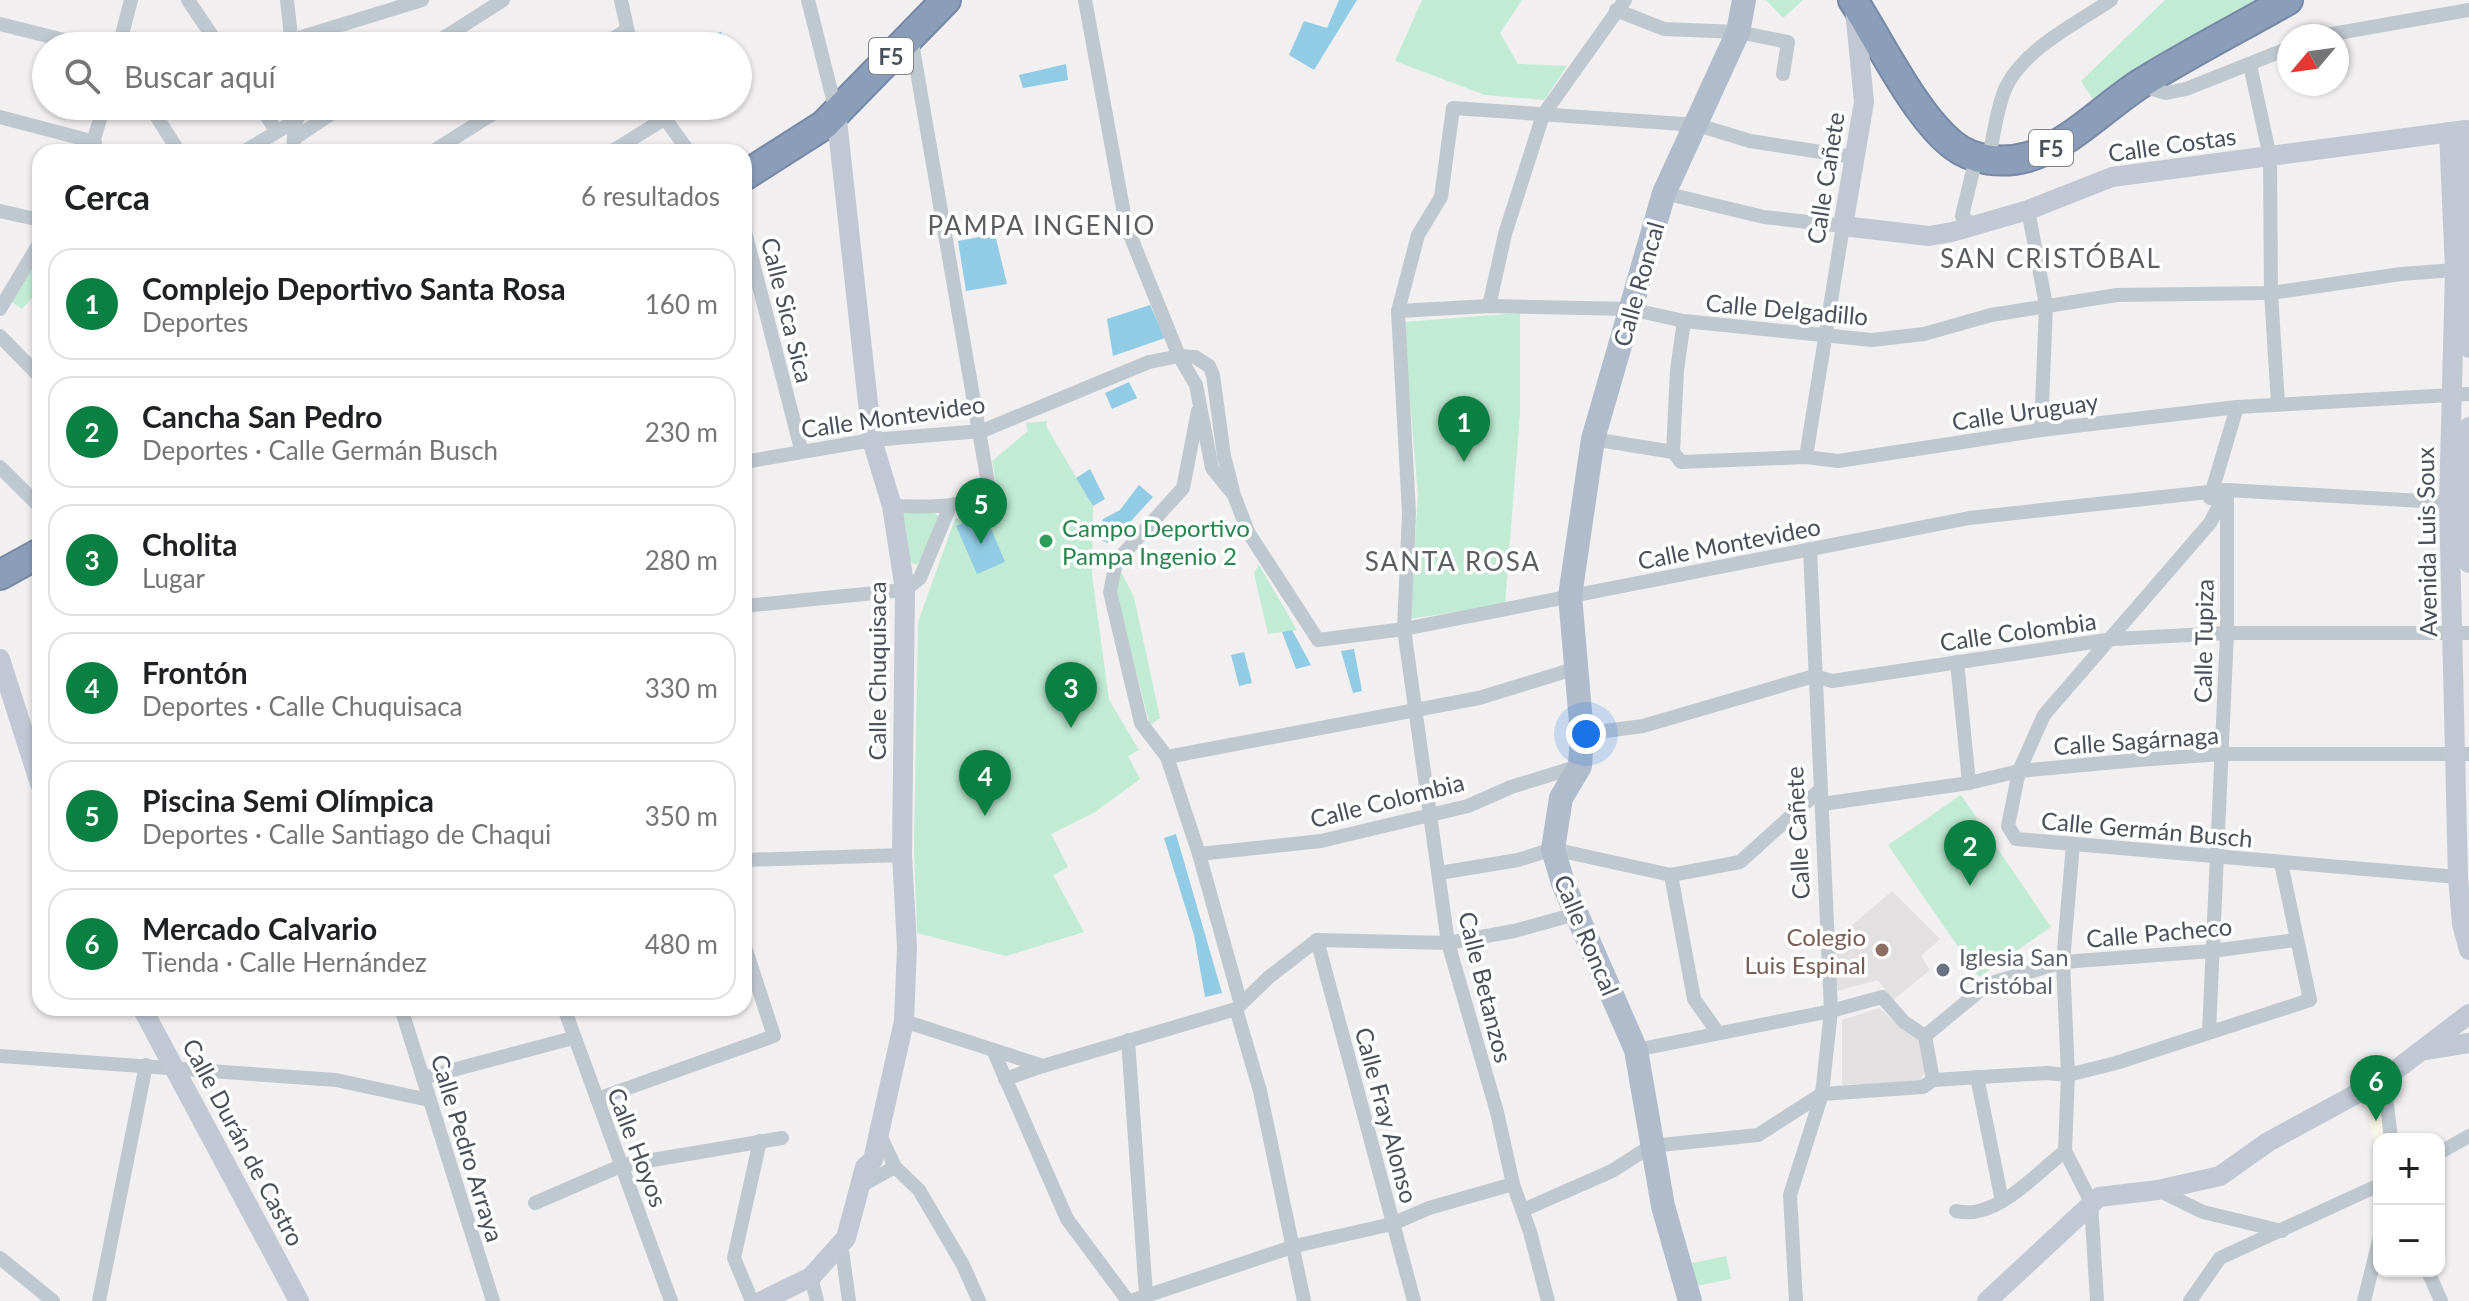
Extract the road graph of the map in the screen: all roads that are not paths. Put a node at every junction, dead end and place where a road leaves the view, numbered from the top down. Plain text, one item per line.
1 (131, 0) edge
2 (188, 0) edge
3 (287, 0) edge
4 (368, 0) edge
5 (422, 0) edge
6 (503, 0) edge
7 (621, 0) edge
8 (808, 0) edge
9 (946, 0) edge
10 (1085, 0) edge
11 (1744, 0) edge
12 (2111, 0) edge
13 (2288, 0) edge
14 (1853, 1) edge
15 (394, 3) edge
16 (1620, 5) edge
17 (2469, 10) edge
18 (370, 16) junction
19 (0, 24) edge
20 (627, 30) joint
21 (2349, 31) edge
22 (32, 32) edge
23 (123, 32) edge
24 (210, 32) edge
25 (291, 32) edge
26 (324, 32) edge
27 (453, 32) edge
28 (624, 32) edge
29 (1738, 32) junction
30 (911, 36) junction
31 (2277, 53) edge
32 (2250, 65) junction
33 (1783, 74) dead end
34 (2140, 85) junction
35 (836, 111) junction
36 (1543, 115) junction
37 (0, 117) edge
38 (100, 120) edge
39 (159, 120) edge
40 (269, 120) edge
41 (290, 120) edge
42 (296, 120) edge
43 (325, 120) edge
44 (483, 120) edge
45 (650, 120) edge
46 (666, 120) edge
47 (1698, 125) junction
48 (2461, 131) edge
49 (277, 132) junction
50 (83, 144) edge
51 (93, 144) edge
52 (174, 144) edge
53 (257, 144) edge
54 (294, 144) edge
55 (295, 144) edge
56 (445, 144) edge
57 (621, 144) edge
58 (683, 144) edge
59 (1853, 157) junction
60 (2270, 157) junction
61 (1982, 159) junction
62 (752, 171) edge
63 (1664, 193) junction
64 (2028, 210) junction
65 (0, 211) edge
66 (32, 218) edge
67 (1980, 222) junction
68 (1843, 226) junction
69 (752, 259) edge
70 (32, 265) edge
71 (2455, 270) junction
72 (2271, 293) junction
73 (2046, 305) junction
74 (1489, 306) junction
75 (0, 309) edge
76 (1630, 309) junction
77 (1398, 311) junction
78 (1684, 321) junction
79 (2469, 325) edge
80 (0, 336) edge
81 (1826, 336) junction
82 (2469, 348) edge
83 (1179, 356) junction
84 (32, 369) edge
85 (2460, 394) edge
86 (1199, 403) junction
87 (2278, 404) junction
88 (2237, 407) junction
89 (2469, 427) edge
90 (2041, 430) junction
91 (982, 431) junction
92 (1593, 439) junction
93 (872, 440) junction
94 (801, 449) junction
95 (1673, 452) junction
96 (1806, 457) junction
97 (752, 460) edge
98 (0, 467) edge
99 (2227, 490) junction
100 (2210, 493) junction
101 (1234, 495) junction
102 (32, 499) edge
103 (2462, 503) edge
104 (892, 506) junction
105 (950, 506) junction
106 (2210, 523) junction
107 (1810, 549) junction
108 (32, 557) edge
109 (2469, 563) edge
110 (0, 575) edge
111 (905, 590) junction
112 (1570, 596) junction
113 (752, 605) edge
114 (1404, 629) junction
115 (2227, 633) junction
116 (2461, 633) edge
117 (2113, 639) junction
118 (0, 659) edge
119 (1957, 662) junction
120 (1577, 668) junction
121 (1814, 676) junction
122 (1415, 707) junction
123 (1582, 734) junction
124 (2222, 754) junction
125 (2462, 755) edge
126 (1167, 757) junction
127 (32, 759) edge
128 (1580, 766) junction
129 (2019, 771) junction
130 (1969, 783) junction
131 (1822, 796) junction
132 (1430, 816) junction
133 (2073, 844) junction
134 (1553, 849) junction
135 (1199, 854) junction
136 (902, 855) junction
137 (2218, 856) junction
138 (752, 860) edge
139 (2281, 863) junction
140 (1439, 873) junction
141 (1671, 875) junction
142 (2458, 877) junction
143 (1576, 914) junction
144 (1317, 940) junction
145 (2296, 940) junction
146 (1448, 943) junction
147 (2469, 950) edge
148 (2212, 951) junction
149 (2063, 962) junction
150 (752, 969) edge
151 (1238, 1005) junction
152 (1831, 1011) junction
153 (2469, 1014) edge
154 (146, 1016) edge
155 (404, 1016) edge
156 (566, 1016) edge
157 (904, 1021) junction
158 (2209, 1032) junction
159 (1718, 1033) junction
160 (1925, 1036) junction
161 (573, 1038) junction
162 (1128, 1040) junction
163 (2469, 1043) edge
164 (993, 1050) junction
165 (1636, 1050) junction
166 (2421, 1050) junction
167 (0, 1056) edge
168 (146, 1065) junction
169 (1043, 1066) junction
170 (175, 1067) junction
171 (2068, 1075) junction
172 (1977, 1077) junction
173 (423, 1078) junction
174 (1005, 1079) junction
175 (2384, 1079) junction
176 (1933, 1080) junction
177 (1822, 1094) junction
178 (597, 1099) junction
179 (429, 1100) junction
180 (879, 1133) junction
181 (2390, 1133) edge
182 (2469, 1136) edge
183 (782, 1138) dead end
184 (760, 1141) junction
185 (1651, 1146) junction
186 (2445, 1150) edge
187 (2065, 1151) junction
188 (623, 1165) junction
189 (895, 1167) junction
190 (1513, 1184) junction
191 (859, 1187) junction
192 (2373, 1188) edge
193 (2158, 1190) junction
194 (2002, 1201) junction
195 (2091, 1202) junction
196 (535, 1203) dead end
197 (1523, 1210) junction
198 (1956, 1211) dead end
199 (1392, 1224) junction
200 (2283, 1231) junction
201 (841, 1243) junction
202 (1295, 1246) junction
203 (0, 1258) edge
204 (2373, 1265) edge
205 (811, 1277) junction
206 (2430, 1277) edge
207 (288, 1281) junction
208 (1146, 1295) junction
209 (2364, 1300) edge
210 (53, 1301) edge
211 (99, 1301) edge
212 (279, 1301) edge
213 (299, 1301) edge
214 (493, 1301) edge
215 (671, 1301) edge
216 (752, 1301) edge
217 (762, 1301) edge
218 (817, 1301) edge
219 (849, 1301) edge
220 (979, 1301) edge
221 (1130, 1301) edge
222 (1304, 1301) edge
223 (1414, 1301) edge
224 (1548, 1301) edge
225 (1690, 1301) edge
226 (1796, 1301) edge
227 (1987, 1301) edge
228 (2097, 1301) edge
229 (2190, 1301) edge
230 (2355, 1301) edge
231 (2441, 1301) edge

1 - 23 street
2 - 24 street
3 - 25 street
4 - 18 street
5 - 15 street
6 - 27 street
7 - 20 street
8 - 35 street, Calle Chuquisaca
9 - 30 highway, F5
10 - 83 street, Calle Montevideo
11 - 29 main road, Calle Roncal
12 - 61 street
13 - 34 highway, F5
14 - 59 main road, Calle Cañete
14 - 61 highway
15 - 18 street
16 - 29 street
16 - 36 street
17 - 21 street
18 - 26 street
19 - 22 street
20 - 28 street
29 - 33 street
29 - 47 main road, Calle Roncal
30 - 35 highway, F5
30 - 91 street
31 - 32 street
32 - 34 street
32 - 60 street
34 - 61 highway, F5
35 - 62 highway, F5
35 - 93 main road, Calle Chuquisaca
36 - 47 street
36 - 74 street
36 - 77 street, Calle Betanzos
37 - 50 street
38 - 51 street
39 - 52 street
40 - 49 street
41 - 49 street
42 - 54 street
43 - 55 street
44 - 56 street
45 - 57 street
46 - 58 street
47 - 59 street
47 - 63 main road, Calle Roncal
48 - 60 main road, Calle Costas
48 - 71 main road, Avenida Luis Soux
48 - 79 main road
49 - 53 street
59 - 68 main road, Calle Cañete
60 - 64 main road, Calle Costas
60 - 72 street
61 - 67 street
63 - 68 street
63 - 76 main road, Calle Roncal
64 - 67 main road, Calle Costas
64 - 73 street
65 - 66 street
67 - 68 main road, Calle Costas
68 - 81 street, Calle Cañete
69 - 94 street, Calle Sica Sica
70 - 75 street
71 - 72 street, Calle Delgadillo
71 - 85 main road, Avenida Luis Soux
72 - 73 street, Calle Delgadillo
72 - 87 street
73 - 81 street, Calle Delgadillo
73 - 90 street
74 - 76 street, Calle Delgadillo
74 - 77 street, Calle Delgadillo
76 - 78 street, Calle Delgadillo
76 - 92 main road, Calle Roncal
77 - 114 street, Calle Betanzos
78 - 81 street, Calle Delgadillo
78 - 95 street
79 - 82 main road
80 - 84 street
81 - 96 street, Calle Cañete
83 - 86 street, Calle Montevideo
83 - 91 street, Calle Montevideo
83 - 101 street
85 - 87 street, Calle Uruguay
85 - 103 main road, Avenida Luis Soux
86 - 101 street, Calle Montevideo
86 - 126 street
87 - 88 street, Calle Uruguay
88 - 90 street, Calle Uruguay
88 - 100 street
89 - 103 main road, Avenida Luis Soux
90 - 96 street, Calle Uruguay
91 - 93 street, Calle Montevideo
91 - 105 street
92 - 95 street, Calle Uruguay
92 - 112 main road, Calle Roncal
93 - 94 street, Calle Montevideo
93 - 104 main road, Calle Chuquisaca
94 - 97 street, Calle Montevideo
95 - 96 street, Calle Uruguay
98 - 102 street
99 - 100 street, Calle Montevideo
99 - 103 street, Calle Montevideo
99 - 106 street, Calle Germán Busch
99 - 115 street, Calle Tupiza
100 - 106 street
100 - 107 street, Calle Montevideo
101 - 114 street, Calle Montevideo
103 - 109 main road, Avenida Luis Soux
103 - 116 main road, Avenida Luis Soux
104 - 105 street
104 - 111 main road, Calle Chuquisaca
105 - 111 street
106 - 117 street, Calle Germán Busch
107 - 112 street, Calle Montevideo
107 - 121 street, Calle Cañete
108 - 110 highway
111 - 113 street
111 - 136 main road, Calle Chuquisaca
112 - 114 street, Calle Montevideo
112 - 120 main road, Calle Roncal
114 - 122 street, Calle Betanzos
115 - 116 street, Calle Colombia
115 - 117 street, Calle Colombia
115 - 124 street, Calle Tupiza
116 - 125 main road, Avenida Luis Soux
117 - 119 street, Calle Colombia
117 - 129 street, Calle Germán Busch
118 - 127 main road
119 - 121 street, Calle Colombia
119 - 130 street
120 - 122 street
120 - 123 main road, Calle Roncal
121 - 123 street, Calle Colombia
121 - 131 street, Calle Cañete
122 - 126 street
122 - 132 street, Calle Betanzos
123 - 128 main road, Calle Roncal
124 - 125 street, Calle Sagárnaga
124 - 129 street, Calle Sagárnaga
124 - 137 street, Calle Tupiza
125 - 142 main road, Avenida Luis Soux
126 - 135 street
128 - 132 street, Calle Colombia
128 - 134 main road, Calle Roncal
129 - 130 street, Calle Sagárnaga
129 - 133 street, Calle Germán Busch
130 - 131 street, Calle Sagárnaga
131 - 141 street
131 - 152 street, Calle Cañete
132 - 135 street, Calle Colombia
132 - 140 street, Calle Betanzos
133 - 137 street, Calle Germán Busch
133 - 149 street
134 - 140 street
134 - 141 street
134 - 143 main road, Calle Roncal
135 - 151 street
136 - 138 street
136 - 157 main road, Calle Chuquisaca
137 - 139 street, Calle Germán Busch
137 - 148 street, Calle Tupiza
139 - 142 street, Calle Germán Busch
139 - 145 street
140 - 146 street, Calle Betanzos
141 - 159 street
142 - 147 main road, Avenida Luis Soux
143 - 146 street
143 - 165 main road, Calle Roncal
144 - 146 street
144 - 151 street
144 - 199 street, Calle Fray Alonso
145 - 148 street, Calle Pacheco
145 - 158 street
146 - 190 street, Calle Betanzos
148 - 149 street, Calle Pacheco
148 - 158 street, Calle Tupiza
149 - 160 street, Calle Pacheco
149 - 171 street
150 - 178 street
151 - 162 street
151 - 202 street
152 - 159 street
152 - 160 street
152 - 177 street, Calle Cañete
153 - 166 main road
154 - 170 main road, Calle Durán de Castro
155 - 173 street, Calle Pedro Arraya
156 - 161 street, Calle Hoyos
157 - 164 street
157 - 180 main road, Calle Chuquisaca
158 - 171 street
159 - 165 street
160 - 176 street
161 - 173 street
161 - 178 street, Calle Hoyos
162 - 169 street
162 - 208 street
163 - 166 main road
164 - 169 street
164 - 174 street
165 - 185 main road, Calle Roncal
166 - 175 main road
167 - 168 street
168 - 170 street
168 - 211 street
169 - 174 street
170 - 179 street
170 - 207 main road, Calle Durán de Castro
171 - 172 street
171 - 187 street
172 - 176 street
172 - 194 street
173 - 179 street, Calle Pedro Arraya
174 - 221 street
175 - 181 street
175 - 193 main road
176 - 177 street
177 - 185 street
177 - 226 street, Calle Cañete
178 - 188 street, Calle Hoyos
179 - 214 street, Calle Pedro Arraya
180 - 189 street
180 - 191 main road, Calle Chuquisaca
182 - 186 street
183 - 184 street
184 - 188 street
184 - 216 street
185 - 197 street
185 - 225 main road, Calle Roncal
187 - 194 street
187 - 195 street
188 - 196 street
188 - 215 street, Calle Hoyos
189 - 191 street
189 - 220 street
190 - 197 street, Calle Betanzos
190 - 199 street
191 - 201 main road, Calle Chuquisaca
192 - 200 street
193 - 195 main road
193 - 200 street
194 - 198 street
195 - 227 main road
195 - 228 street
197 - 224 street, Calle Betanzos
199 - 202 street
199 - 223 street, Calle Fray Alonso
200 - 229 street
201 - 205 main road, Calle Chuquisaca
201 - 219 street, Calle Chuquisaca
202 - 208 street
202 - 222 street
203 - 210 street
204 - 209 street
205 - 217 main road
205 - 218 street
206 - 231 street
207 - 212 main road
207 - 213 main road, Calle Durán de Castro
208 - 221 street
209 - 230 street

